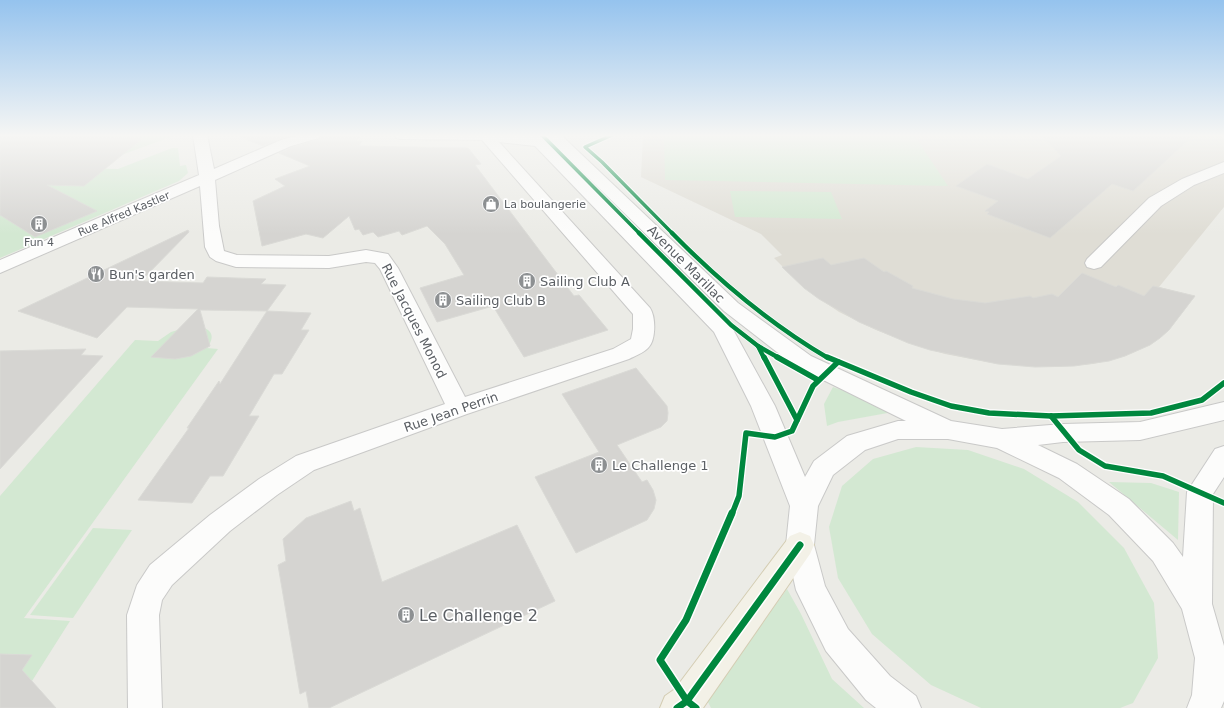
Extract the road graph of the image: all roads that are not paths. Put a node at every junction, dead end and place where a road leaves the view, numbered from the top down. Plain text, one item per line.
1 (206, 168) edge
2 (231, 168) edge
3 (517, 168) edge
4 (571, 168) edge
5 (577, 168) edge
6 (1224, 168) edge
7 (206, 179) junction
8 (1094, 263) dead end
9 (0, 268) edge
10 (459, 408) junction
11 (1224, 411) edge
12 (948, 430) junction
13 (1002, 439) junction
14 (1224, 456) edge
15 (804, 506) junction
16 (800, 544) junction
17 (1196, 604) junction
18 (1217, 667) edge
19 (145, 708) edge
20 (677, 708) edge
21 (904, 708) edge
22 (1204, 708) edge

1 - 7 street
2 - 7 street, Rue Alfred Kastler
3 - 10 street, Rue Jean Perrin
4 - 15 street, Avenue Marillac
5 - 12 street, Avenue Marillac
6 - 8 street
7 - 9 street, Rue Alfred Kastler
7 - 10 street, Rue Jacques Monod
10 - 19 street, Rue Jean Perrin
11 - 13 street
12 - 13 street
12 - 15 street
13 - 17 street
14 - 17 street
15 - 16 street
16 - 20 main road
16 - 21 street
17 - 18 street
18 - 22 street

